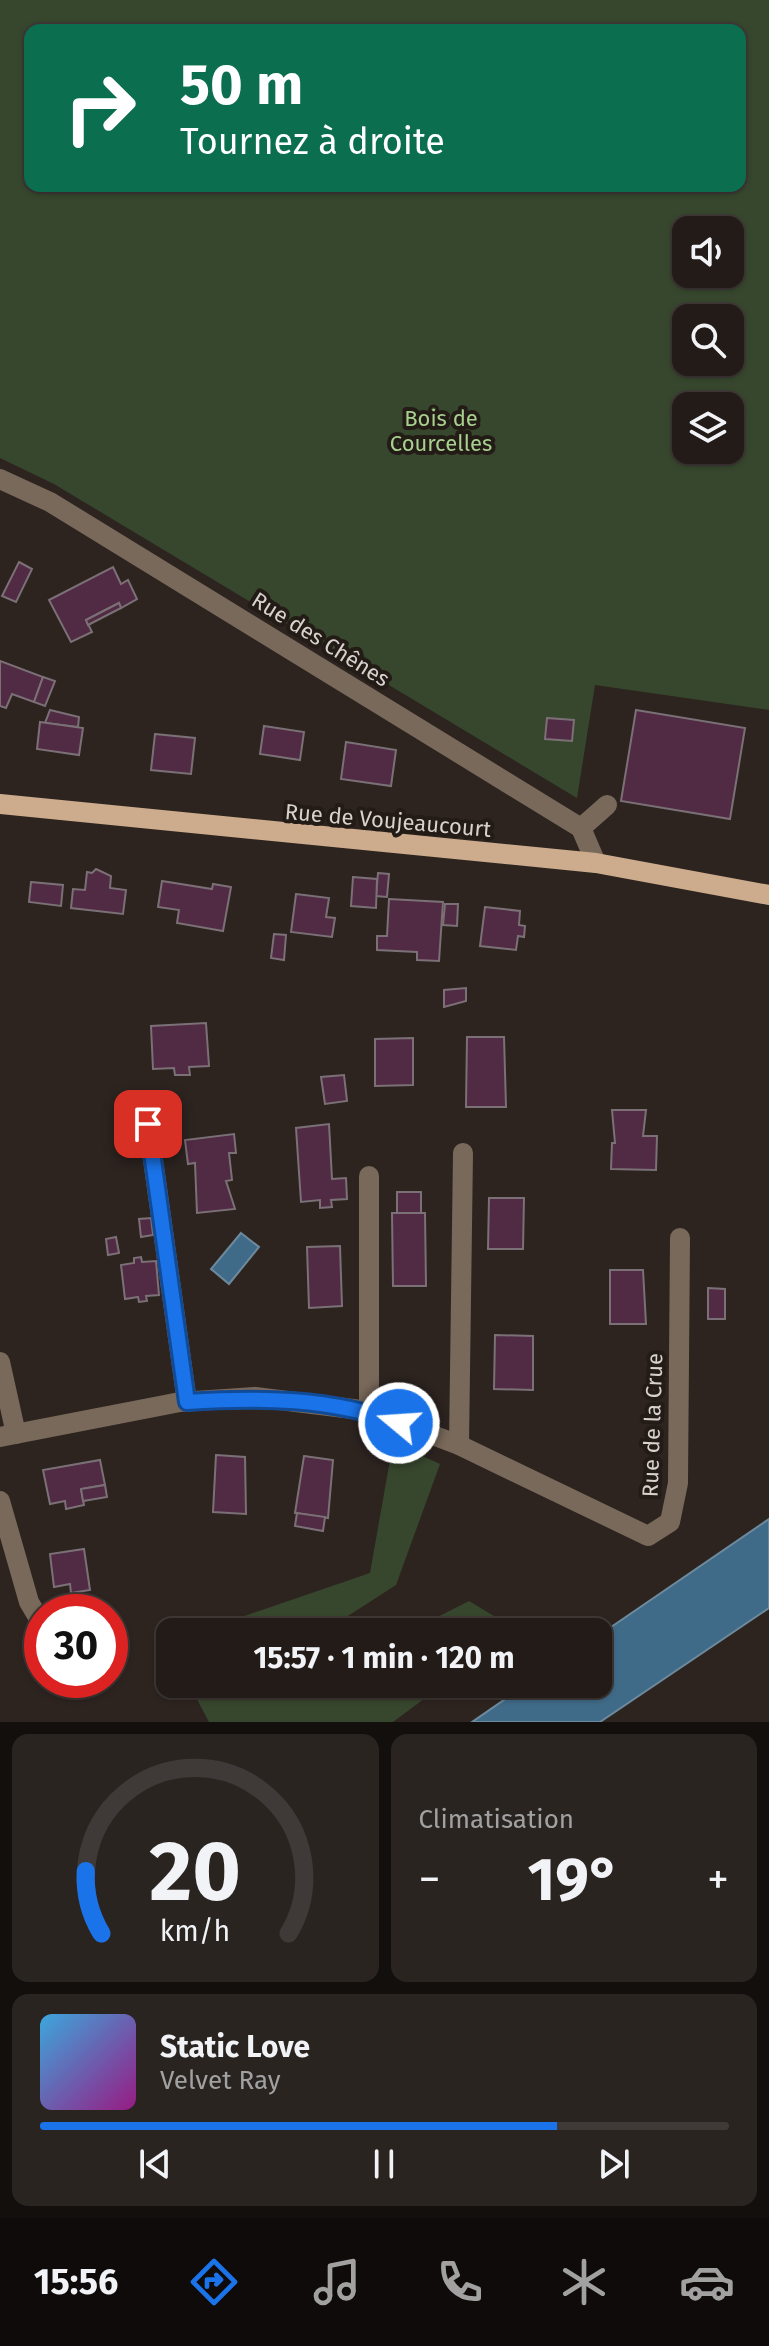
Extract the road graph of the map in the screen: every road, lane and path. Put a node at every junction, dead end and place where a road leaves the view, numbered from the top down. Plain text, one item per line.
1 (0, 479) edge
2 (0, 804) edge
3 (607, 805) dead end
4 (581, 828) junction
5 (596, 863) junction
6 (769, 895) edge
7 (148, 1124) dead end
8 (463, 1153) dead end
9 (369, 1176) dead end
10 (680, 1238) dead end
11 (0, 1362) edge
12 (187, 1402) junction
13 (369, 1411) junction
14 (8, 1436) edge
15 (459, 1445) junction
16 (0, 1501) edge
17 (27, 1594) edge

1 - 4 street, Rue des Chênes
2 - 5 main road, Rue de Voujeaucourt
3 - 4 street
4 - 5 street
5 - 6 main road, Rue de Voujeaucourt
7 - 12 street
8 - 15 street
9 - 13 street
10 - 15 street, Rue de la Crue
11 - 14 street
12 - 13 street, Rue de la Crue
12 - 14 street, Rue de la Crue
13 - 15 street, Rue de la Crue
16 - 17 street

